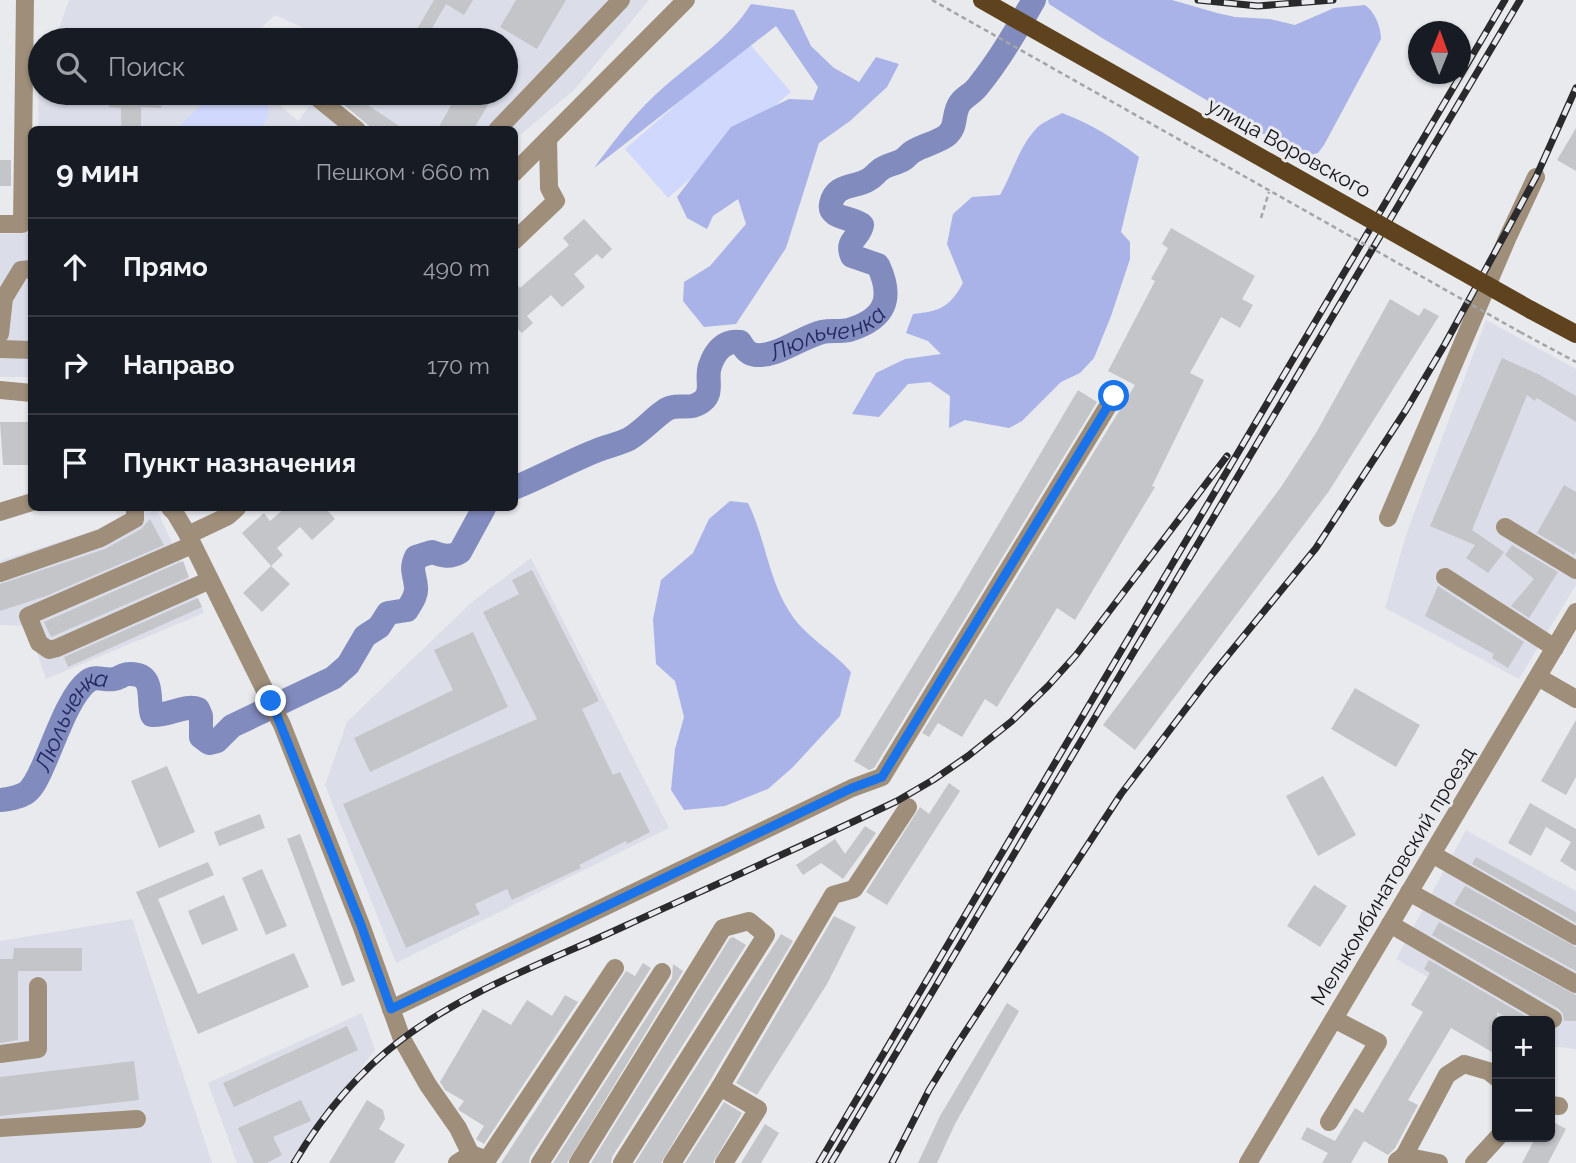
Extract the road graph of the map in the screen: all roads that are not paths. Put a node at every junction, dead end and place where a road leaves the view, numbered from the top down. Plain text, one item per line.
1 (24, 0) edge
2 (621, 0) edge
3 (686, 0) edge
4 (982, 0) edge
5 (326, 105) edge
6 (352, 126) edge
7 (501, 126) edge
8 (548, 139) junction
9 (518, 169) edge
10 (1536, 177) dead end
11 (0, 224) edge
12 (518, 238) edge
13 (0, 270) edge
14 (26, 270) edge
15 (0, 334) edge
16 (1576, 334) edge
17 (0, 349) edge
18 (28, 350) edge
19 (0, 390) edge
20 (28, 393) edge
21 (1114, 396) dead end
22 (28, 503) edge
23 (135, 511) edge
24 (174, 511) edge
25 (234, 511) edge
26 (0, 512) edge
27 (1388, 518) dead end
28 (1505, 527) dead end
29 (190, 540) junction
30 (1576, 570) edge
31 (0, 573) edge
32 (1445, 577) dead end
33 (210, 580) junction
34 (1576, 612) edge
35 (1555, 648) junction
36 (1538, 677) junction
37 (1576, 699) edge
38 (908, 807) dead end
39 (1432, 855) junction
40 (1409, 892) junction
41 (1390, 924) junction
42 (1576, 936) edge
43 (615, 968) dead end
44 (662, 972) dead end
45 (1576, 984) edge
46 (38, 986) dead end
47 (391, 1009) junction
48 (1548, 1016) edge
49 (1334, 1019) junction
50 (0, 1055) edge
51 (1492, 1075) edge
52 (720, 1087) junction
53 (138, 1119) dead end
54 (1329, 1122) dead end
55 (0, 1128) edge
56 (1493, 1142) edge
57 (467, 1160) edge
58 (1399, 1160) edge
59 (540, 1163) edge
60 (578, 1163) edge
61 (622, 1163) edge
62 (672, 1163) edge
63 (724, 1163) edge
64 (1248, 1163) edge
65 (1439, 1163) edge
66 (1474, 1163) edge

1 - 11 street
2 - 7 street
3 - 8 street
4 - 16 main road, улица Воровского, bridge
5 - 6 street
8 - 9 street
8 - 12 street
10 - 27 street
13 - 14 street
14 - 15 street
17 - 18 street
19 - 20 street
21 - 47 street
22 - 26 street
23 - 31 street
24 - 29 street
25 - 29 street
28 - 30 street
29 - 33 street
29 - 33 street
32 - 35 street
33 - 47 street
34 - 35 street, Мелькомбинатовский проезд
35 - 36 street, Мелькомбинатовский проезд
36 - 37 street
36 - 39 street, Мелькомбинатовский проезд
38 - 52 street
39 - 40 street, Мелькомбинатовский проезд
39 - 42 street
40 - 41 street, Мелькомбинатовский проезд
40 - 45 street
41 - 48 street
41 - 49 street, Мелькомбинатовский проезд
43 - 57 street
44 - 59 street
46 - 50 street
47 - 57 street
49 - 54 street
49 - 64 street, Мелькомбинатовский проезд
51 - 58 street
52 - 62 street
52 - 63 street
53 - 55 street
56 - 66 street
58 - 65 street
60 - 61 street

